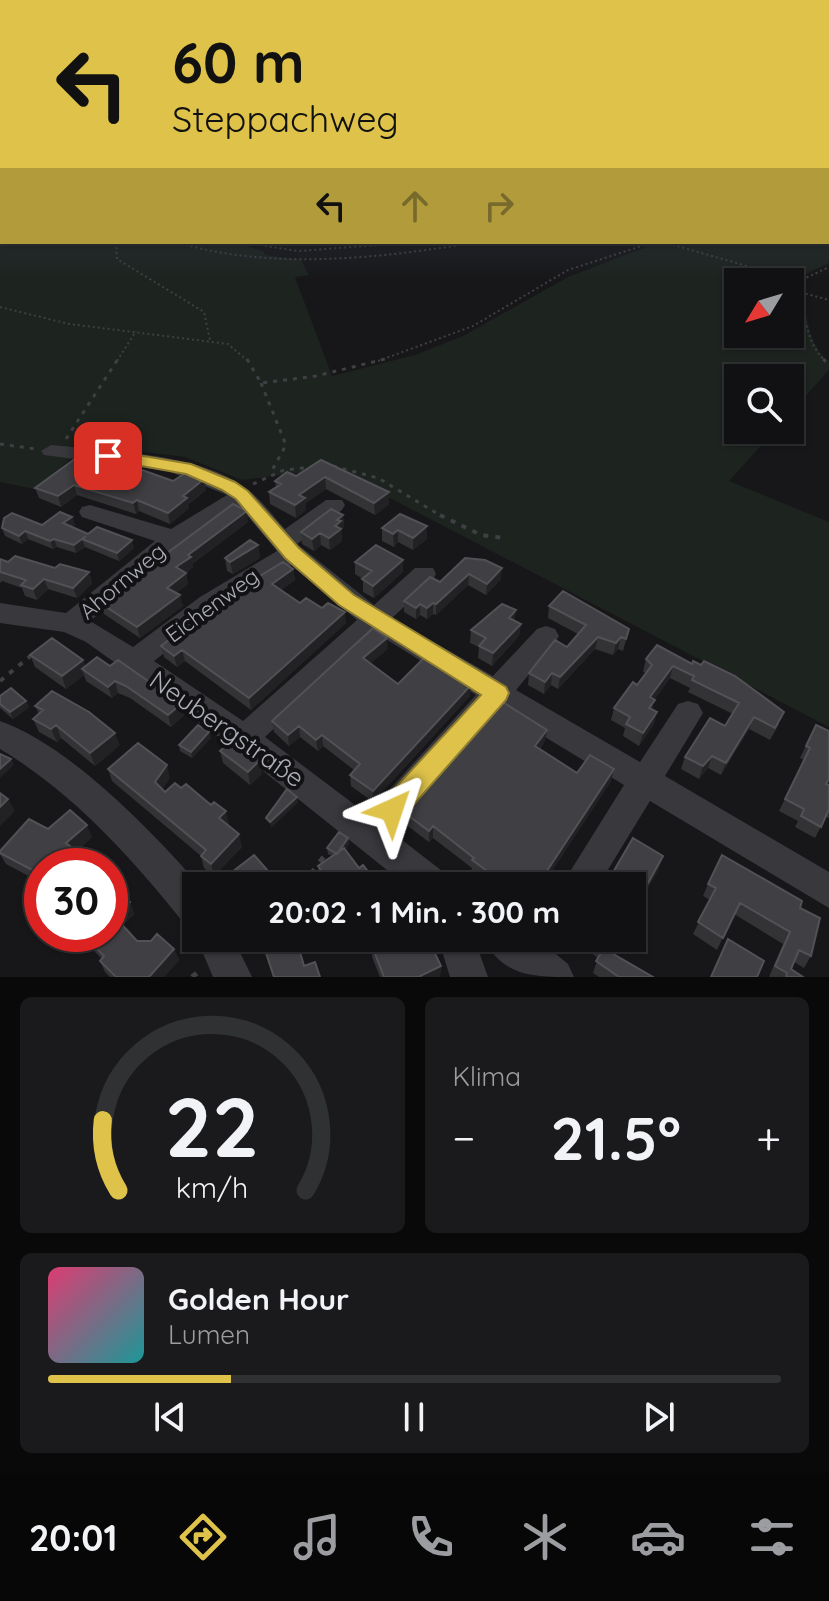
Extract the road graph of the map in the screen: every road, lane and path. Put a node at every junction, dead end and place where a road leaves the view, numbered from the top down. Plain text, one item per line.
1 (116, 244) edge
2 (186, 244) edge
3 (253, 244) edge
4 (393, 244) edge
5 (464, 244) edge
6 (648, 244) edge
7 (670, 244) edge
8 (829, 267) edge
9 (754, 268) edge
10 (804, 278) edge
11 (804, 293) edge
12 (829, 300) edge
13 (0, 307) edge
14 (804, 330) edge
15 (136, 331) junction
16 (210, 340) junction
17 (829, 365) edge
18 (261, 383) junction
19 (0, 444) edge
20 (57, 450) junction
21 (320, 466) edge
22 (330, 466) edge
23 (270, 474) junction
24 (241, 494) junction
25 (334, 505) dead end
26 (90, 512) dead end
27 (504, 538) dead end
28 (173, 539) junction
29 (287, 548) junction
30 (424, 574) dead end
31 (0, 613) edge
32 (375, 620) junction
33 (71, 623) junction
34 (546, 636) dead end
35 (35, 652) edge
36 (134, 662) junction
37 (0, 681) edge
38 (497, 693) junction
39 (688, 713) dead end
40 (0, 734) edge
41 (244, 738) junction
42 (644, 783) junction
43 (361, 827) junction
44 (316, 872) edge
45 (417, 872) edge
46 (587, 872) edge
47 (829, 891) edge
48 (182, 892) edge
49 (221, 952) edge
50 (461, 952) edge
51 (233, 977) edge
52 (469, 977) edge

1 - 16 path
2 - 5 path
3 - 4 path
6 - 18 path
7 - 9 path
8 - 10 path
11 - 12 path
13 - 15 path
14 - 17 path
15 - 16 path
15 - 20 path
16 - 18 path
18 - 23 path
19 - 20 path
20 - 24 street
21 - 23 path
22 - 27 path
23 - 24 path
24 - 28 street, Ahornweg
24 - 29 street
25 - 29 street, Eichenweg
26 - 28 street, Ahornweg
28 - 33 street, Ahornweg
29 - 32 street
29 - 36 street, Eichenweg
30 - 32 street
31 - 33 street, Neubergstraße
32 - 38 street
32 - 41 street
33 - 36 street, Neubergstraße
34 - 38 street
35 - 37 path
36 - 41 street, Neubergstraße
38 - 42 street
38 - 43 street
39 - 42 street
40 - 48 street
41 - 43 street, Neubergstraße
42 - 46 street
42 - 47 street
43 - 44 path
43 - 45 street, Neubergstraße
49 - 51 street
50 - 52 street

